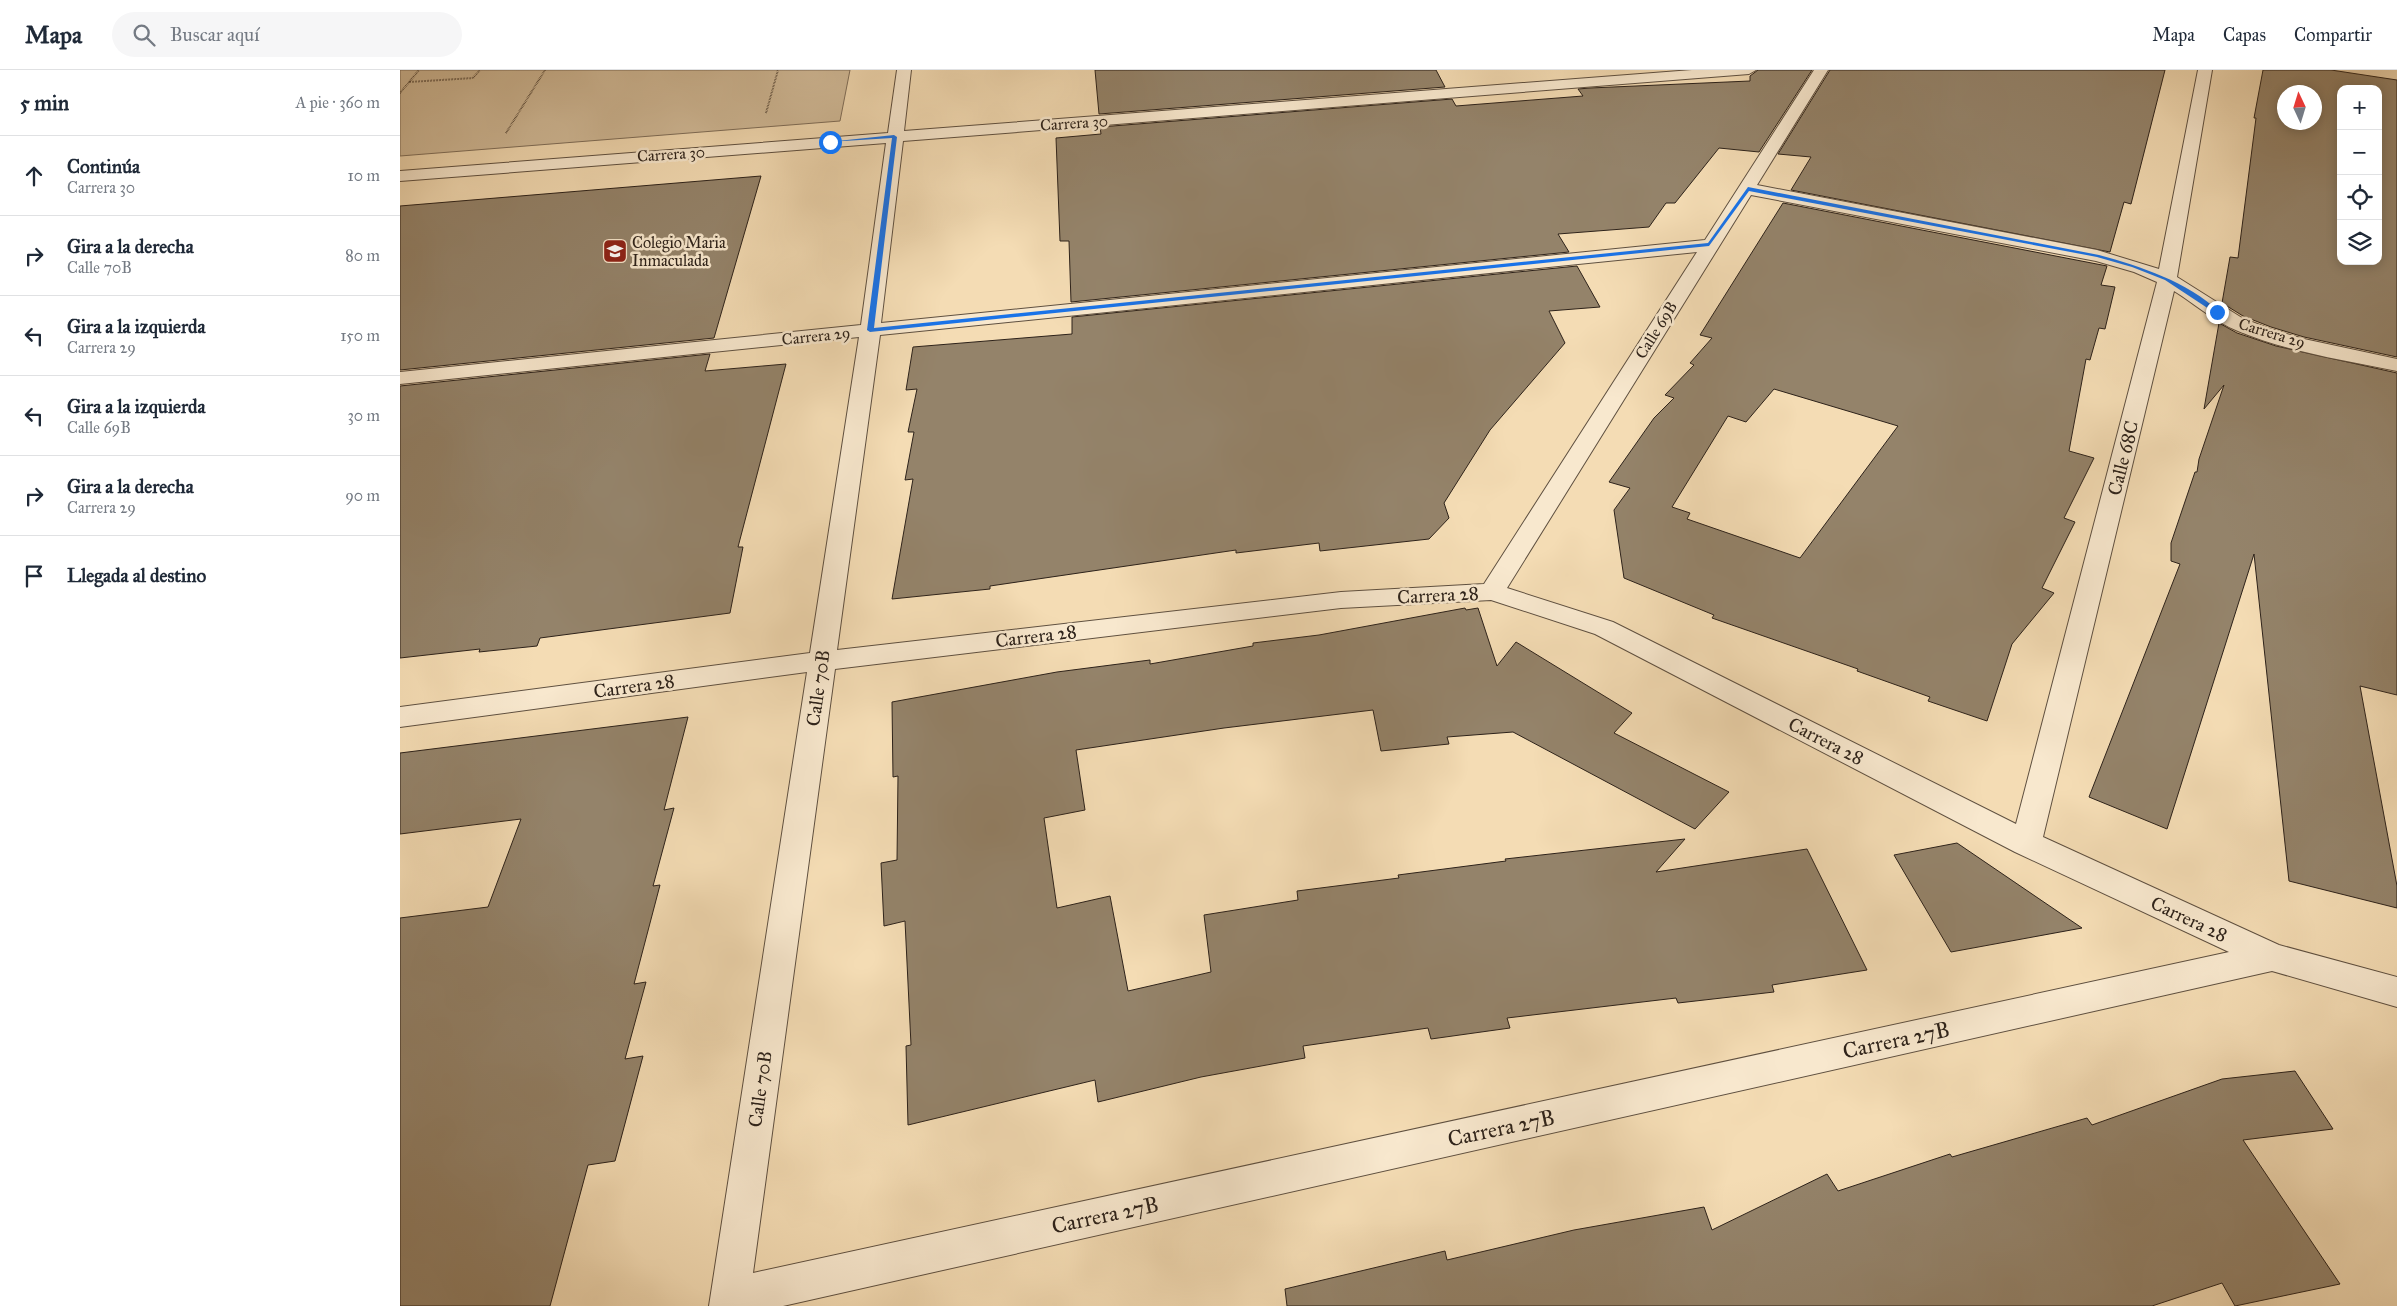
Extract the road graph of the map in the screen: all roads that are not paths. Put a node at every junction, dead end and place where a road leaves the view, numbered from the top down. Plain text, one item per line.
1 (904, 70) edge
2 (1749, 70) edge
3 (1821, 70) edge
4 (2205, 70) edge
5 (894, 137) junction
6 (400, 176) edge
7 (1748, 189) junction
8 (1709, 245) junction
9 (2167, 279) junction
10 (870, 330) junction
11 (2397, 366) edge
12 (400, 378) edge
13 (1492, 592) junction
14 (822, 662) junction
15 (400, 718) edge
16 (2026, 843) junction
17 (2272, 957) junction
18 (2397, 992) edge
19 (729, 1302) edge

1 - 5 street, Calle 70B
2 - 5 street, Carrera 30
3 - 7 street, Calle 69B
4 - 9 street, Calle 68C
5 - 6 street, Carrera 30
5 - 10 street, Calle 70B
7 - 8 street, Calle 69B
7 - 9 street, Carrera 29
8 - 10 street, Carrera 29
8 - 13 street, Calle 69B
9 - 11 street, Carrera 29
9 - 16 street, Calle 68C
10 - 12 street, Carrera 29
10 - 14 street, Calle 70B
13 - 14 street, Carrera 28
13 - 16 street, Carrera 28
14 - 15 street, Carrera 28
14 - 19 street, Calle 70B
16 - 17 street, Carrera 28
17 - 18 street, Carrera 28
17 - 19 street, Carrera 27B

